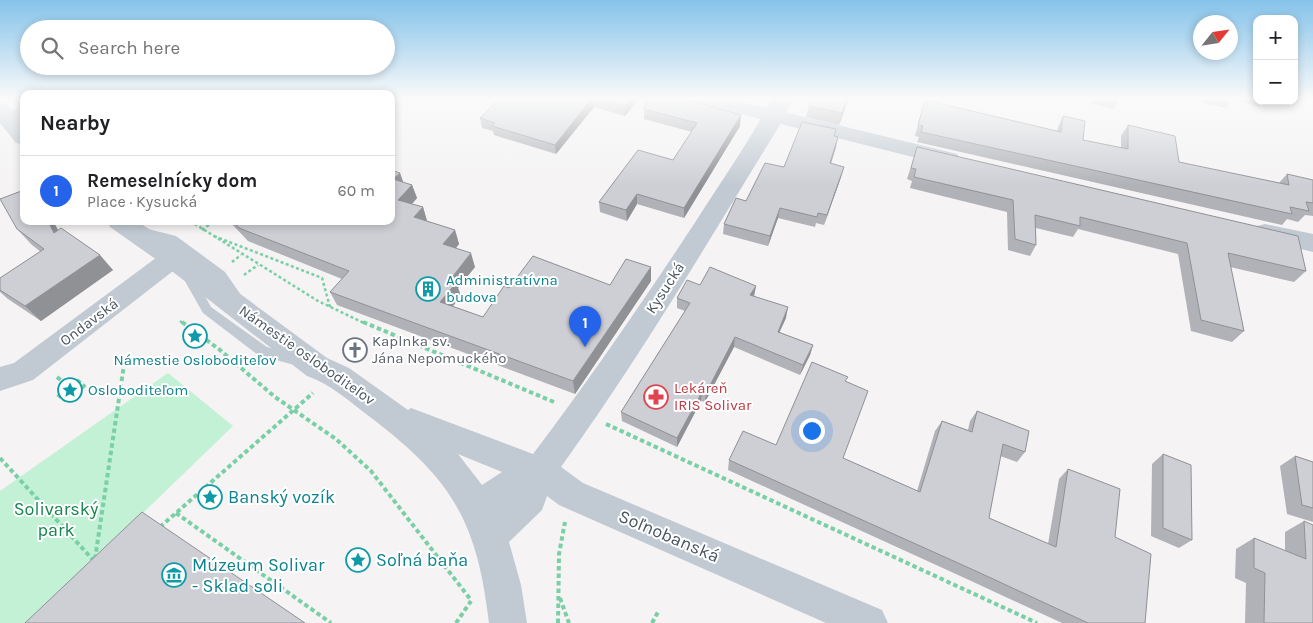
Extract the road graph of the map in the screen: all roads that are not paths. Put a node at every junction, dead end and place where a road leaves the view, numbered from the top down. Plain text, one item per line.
1 (766, 127) edge
2 (843, 127) edge
3 (966, 163) edge
4 (124, 225) edge
5 (126, 225) edge
6 (1246, 228) edge
7 (1313, 243) edge
8 (177, 260) junction
9 (246, 313) junction
10 (326, 371) junction
11 (0, 379) edge
12 (391, 414) junction
13 (539, 471) junction
14 (484, 522) junction
15 (508, 623) edge
16 (869, 623) edge

1 - 13 street, Kysucká
2 - 3 street
4 - 8 street, Námestie osloboditeľov
5 - 9 lane
6 - 7 street
8 - 9 street, Námestie osloboditeľov
8 - 10 lane
8 - 11 street, Ondavská
9 - 10 street, Námestie osloboditeľov
10 - 12 street, Námestie osloboditeľov
12 - 13 street, Soľnobanská
12 - 14 street, Námestie osloboditeľov
13 - 14 street, Kysucká
13 - 16 street, Soľnobanská
14 - 15 street, Námestie osloboditeľov

